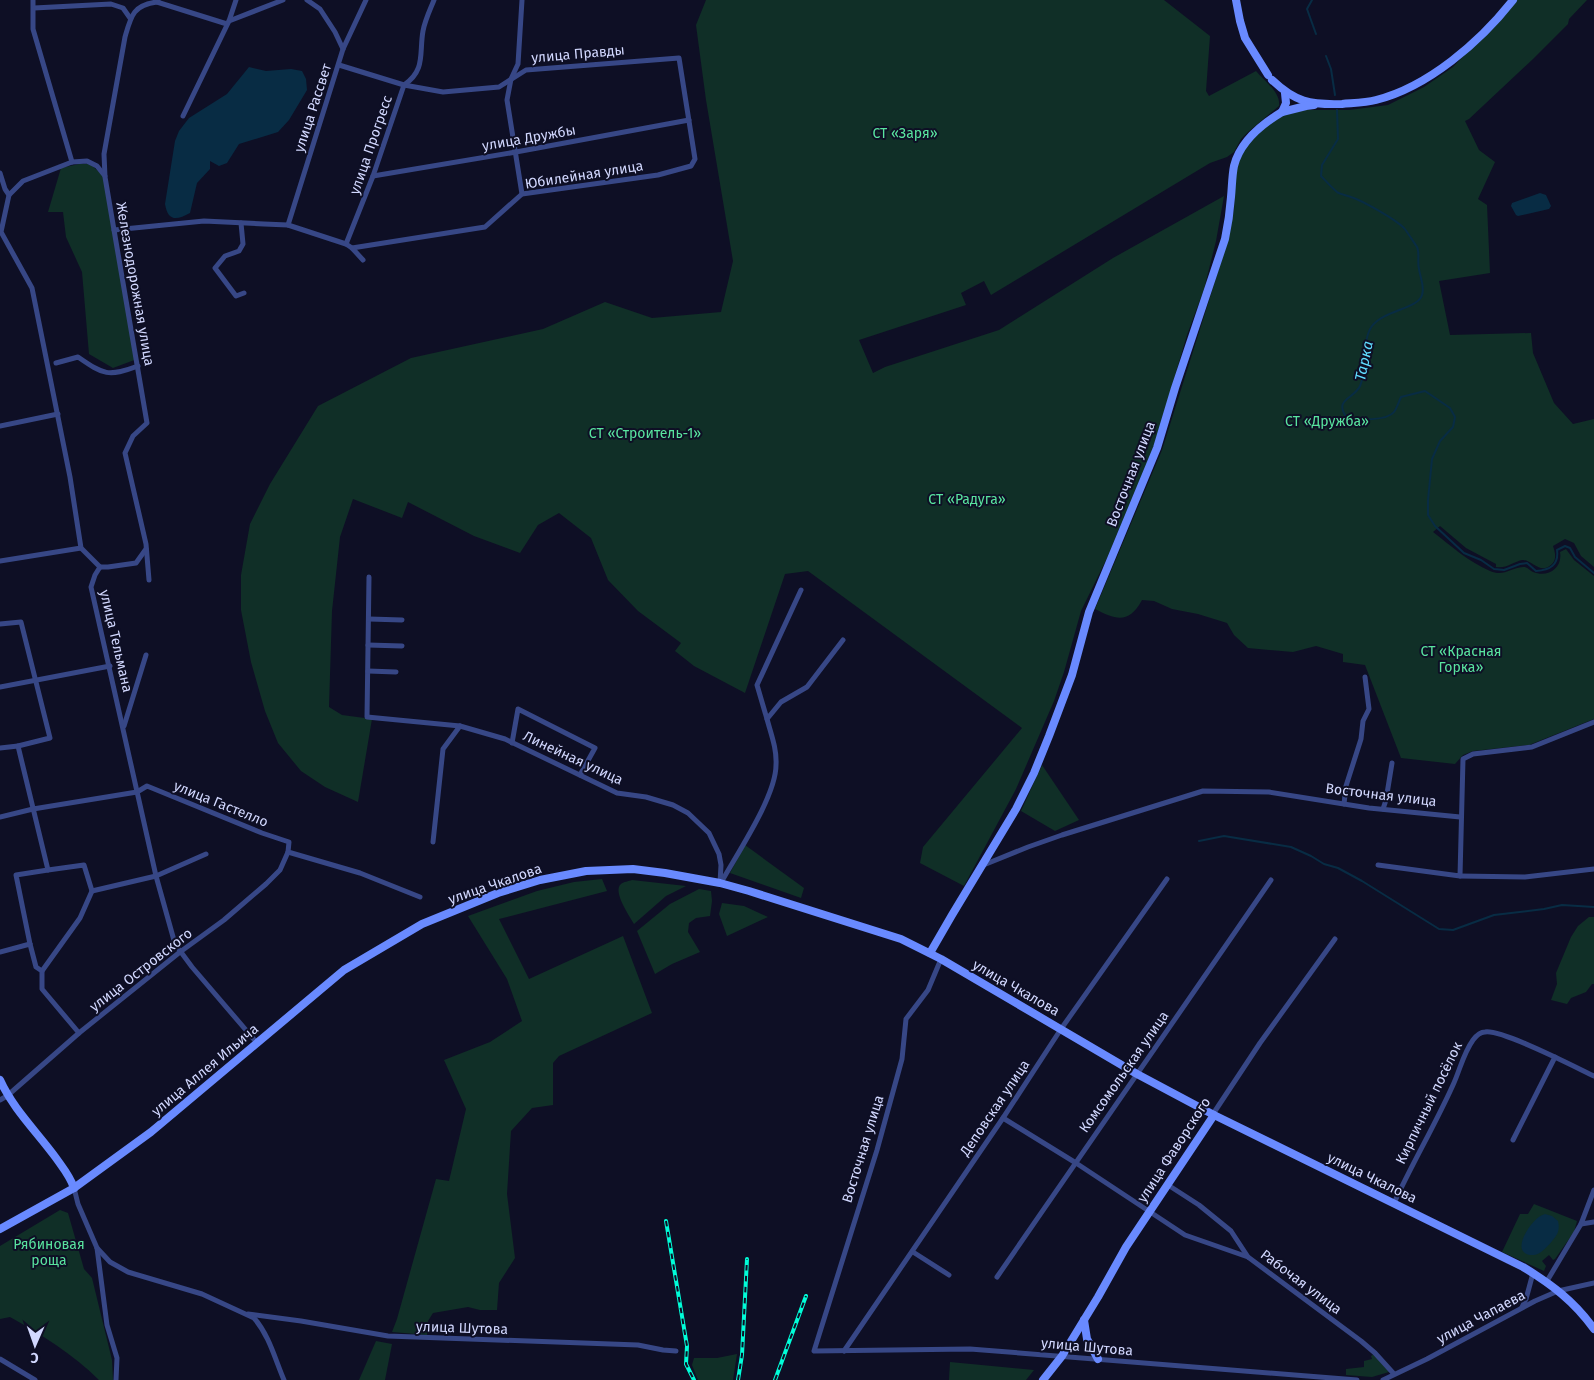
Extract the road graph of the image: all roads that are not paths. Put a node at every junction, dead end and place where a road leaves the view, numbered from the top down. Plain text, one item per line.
1 (33, 0) edge
2 (236, 0) edge
3 (283, 0) edge
4 (307, 0) edge
5 (366, 0) edge
6 (434, 0) edge
7 (522, 0) edge
8 (1236, 0) edge
9 (1513, 0) edge
10 (158, 1) edge
11 (34, 8) junction
12 (130, 18) junction
13 (228, 23) junction
14 (343, 49) junction
15 (679, 58) joint
16 (339, 65) junction
17 (511, 79) junction
18 (404, 84) junction
19 (1285, 93) junction
20 (1325, 104) junction
21 (1282, 112) junction
22 (183, 116) dead end
23 (689, 120) junction
24 (516, 152) junction
25 (72, 162) junction
26 (0, 173) edge
27 (105, 176) junction
28 (373, 176) junction
29 (522, 194) junction
30 (9, 195) junction
31 (241, 223) junction
32 (288, 225) junction
33 (114, 230) junction
34 (1, 232) edge
35 (346, 244) junction
36 (352, 248) junction
37 (363, 260) dead end
38 (244, 293) dead end
39 (56, 363) dead end
40 (138, 366) junction
41 (58, 414) junction
42 (0, 426) edge
43 (80, 548) junction
44 (147, 549) junction
45 (0, 561) edge
46 (100, 567) junction
47 (369, 577) dead end
48 (149, 580) dead end
49 (801, 590) dead end
50 (368, 619) junction
51 (402, 620) dead end
52 (0, 624) edge
53 (843, 640) dead end
54 (368, 645) junction
55 (402, 646) dead end
56 (146, 655) dead end
57 (110, 666) junction
58 (368, 671) junction
59 (396, 672) dead end
60 (1365, 678) dead end
61 (35, 680) junction
62 (0, 686) edge
63 (768, 719) junction
64 (1594, 722) edge
65 (460, 726) junction
66 (124, 727) junction
67 (512, 742) junction
68 (18, 746) junction
69 (0, 748) edge
70 (1392, 763) dead end
71 (580, 775) junction
72 (137, 792) junction
73 (1344, 804) junction
74 (33, 809) junction
75 (1383, 809) junction
76 (0, 817) edge
77 (1460, 818) junction
78 (433, 842) dead end
79 (288, 852) junction
80 (206, 854) dead end
81 (981, 866) junction
82 (1378, 866) dead end
83 (1594, 869) edge
84 (48, 870) junction
85 (156, 876) junction
86 (1460, 876) junction
87 (1167, 879) dead end
88 (1270, 880) dead end
89 (720, 883) junction
90 (92, 891) junction
91 (420, 898) dead end
92 (422, 924) joint
93 (1335, 939) dead end
94 (30, 944) junction
95 (0, 952) edge
96 (180, 952) junction
97 (930, 953) junction
98 (941, 959) junction
99 (42, 971) junction
100 (1061, 1029) junction
101 (78, 1034) junction
102 (257, 1043) junction
103 (1555, 1057) junction
104 (1138, 1074) junction
105 (1594, 1076) edge
106 (0, 1080) edge
107 (4, 1098) edge
108 (1214, 1115) junction
109 (1003, 1118) junction
110 (1512, 1140) dead end
111 (1076, 1163) junction
112 (1168, 1185) junction
113 (74, 1188) junction
114 (1594, 1190) edge
115 (1396, 1204) junction
116 (1148, 1212) junction
117 (1594, 1222) edge
118 (1581, 1224) junction
119 (0, 1229) edge
120 (97, 1248) junction
121 (913, 1252) junction
122 (1248, 1257) junction
123 (1533, 1273) junction
124 (949, 1275) dead end
125 (997, 1277) dead end
126 (1547, 1281) junction
127 (1594, 1283) edge
128 (1558, 1290) junction
129 (1522, 1307) junction
130 (248, 1314) junction
131 (1084, 1320) junction
132 (1594, 1328) edge
133 (676, 1350) dead end
134 (844, 1350) junction
135 (814, 1351) joint
136 (1062, 1356) junction
137 (0, 1359) edge
138 (1098, 1359) junction
139 (1394, 1374) junction
140 (1386, 1379) edge
141 (35, 1380) edge
142 (116, 1380) edge
143 (284, 1380) edge
144 (1042, 1380) edge
145 (1356, 1380) edge
146 (1376, 1380) edge

1 - 11 street
2 - 13 street
3 - 13 street
4 - 14 street
5 - 14 street, улица Рассвет
6 - 18 street, улица Прогресс
7 - 17 street
8 - 19 street
9 - 20 street
10 - 12 street
10 - 13 street
11 - 12 street
11 - 25 street
12 - 27 street, Железнодорожная улица
13 - 22 street
14 - 16 street, улица Рассвет
15 - 17 street, улица Правды
15 - 23 street, Юбилейная улица
16 - 18 street, улица Правды
16 - 32 street, улица Рассвет
17 - 18 street, улица Правды
17 - 24 street
18 - 28 street, улица Прогресс
19 - 20 street
19 - 21 street
20 - 21 street
21 - 81 street, Восточная улица
23 - 24 street, улица Дружбы
23 - 29 street, Юбилейная улица
24 - 28 street, улица Дружбы
24 - 29 street
25 - 27 street
25 - 30 street
26 - 30 street
27 - 33 street, Железнодорожная улица
28 - 35 street, улица Прогресс
29 - 36 street, Юбилейная улица
30 - 34 street
31 - 32 street
31 - 33 street
31 - 38 street
32 - 35 street
33 - 40 street, Железнодорожная улица
34 - 41 street
35 - 36 street
36 - 37 street
39 - 40 street
40 - 44 street, Железнодорожная улица
41 - 42 street
41 - 43 street
43 - 45 street
43 - 46 street
44 - 46 street
44 - 48 street, Железнодорожная улица
46 - 57 street, улица Тельмана
47 - 50 street, Линейная улица
49 - 63 street
50 - 51 street
50 - 54 street, Линейная улица
52 - 61 street
53 - 63 street
54 - 55 street
54 - 58 street, Линейная улица
56 - 66 street
57 - 61 street
57 - 66 street, улица Тельмана
58 - 59 street
58 - 65 street, Линейная улица
60 - 73 street
61 - 62 street
61 - 68 street
63 - 89 street
64 - 77 street
65 - 67 street, Линейная улица
65 - 78 street
66 - 72 street, улица Тельмана
67 - 71 street, Линейная улица
67 - 71 street
68 - 69 street
68 - 74 street
70 - 75 street
71 - 89 street, Линейная улица
72 - 74 street, улица Гастелло
72 - 79 street, улица Гастелло
72 - 85 street, улица Тельмана
73 - 75 street, Восточная улица
73 - 81 street, Восточная улица
74 - 76 street, улица Гастелло
74 - 84 street
75 - 77 street, Восточная улица
77 - 86 street
79 - 91 street
79 - 96 street, улица Островского
80 - 85 street
81 - 97 street, Восточная улица
82 - 86 street
83 - 86 street
84 - 90 street
84 - 94 street
85 - 90 street
85 - 96 street, улица Тельмана
87 - 100 street, Деповская улица
88 - 104 street, Комсомольская улица
89 - 92 street, улица Чкалова
89 - 97 street, улица Чкалова
90 - 99 street
92 - 102 street, улица Аллея Ильича
93 - 108 street, улица Фаворского
94 - 95 street
94 - 99 street
96 - 101 street, улица Островского
96 - 102 street, улица Тельмана
97 - 98 street, улица Чкалова
98 - 100 street, улица Чкалова
98 - 135 street, Восточная улица
99 - 101 street
100 - 104 street, улица Чкалова
100 - 109 street, Деповская улица
101 - 107 street, улица Островского
102 - 113 street, улица Аллея Ильича
103 - 105 street, Кирпичный посёлок
103 - 110 street
103 - 115 street, Кирпичный посёлок
104 - 108 street, улица Чкалова
104 - 111 street, Комсомольская улица
106 - 107 street
107 - 113 street
108 - 112 street, улица Фаворского
108 - 115 street, улица Чкалова
109 - 111 street, Рабочая улица
109 - 121 street, Деповская улица
111 - 116 street, Рабочая улица
111 - 125 street, Комсомольская улица
112 - 116 street, улица Фаворского
112 - 122 street
113 - 119 street, улица Аллея Ильича
113 - 120 street
114 - 118 street
115 - 123 street, улица Чкалова
116 - 122 street, Рабочая улица
116 - 131 street, улица Фаворского
117 - 118 street
118 - 126 street
120 - 130 street
120 - 142 street
121 - 124 street
121 - 134 street, Деповская улица
122 - 139 street, Рабочая улица
123 - 126 street, улица Чкалова
123 - 129 street
126 - 128 street, улица Чкалова
127 - 128 street, улица Чапаева
128 - 129 street, улица Чапаева
128 - 132 street, улица Чкалова
129 - 139 street, улица Чапаева
130 - 133 street, улица Шутова
130 - 143 street
131 - 136 street, улица Фаворского
131 - 138 street
134 - 135 street, улица Шутова
134 - 136 street, улица Шутова
136 - 138 street, улица Шутова
136 - 144 street, улица Фаворского
137 - 141 street
138 - 145 street, улица Шутова
139 - 140 street, улица Чапаева
140 - 146 street

